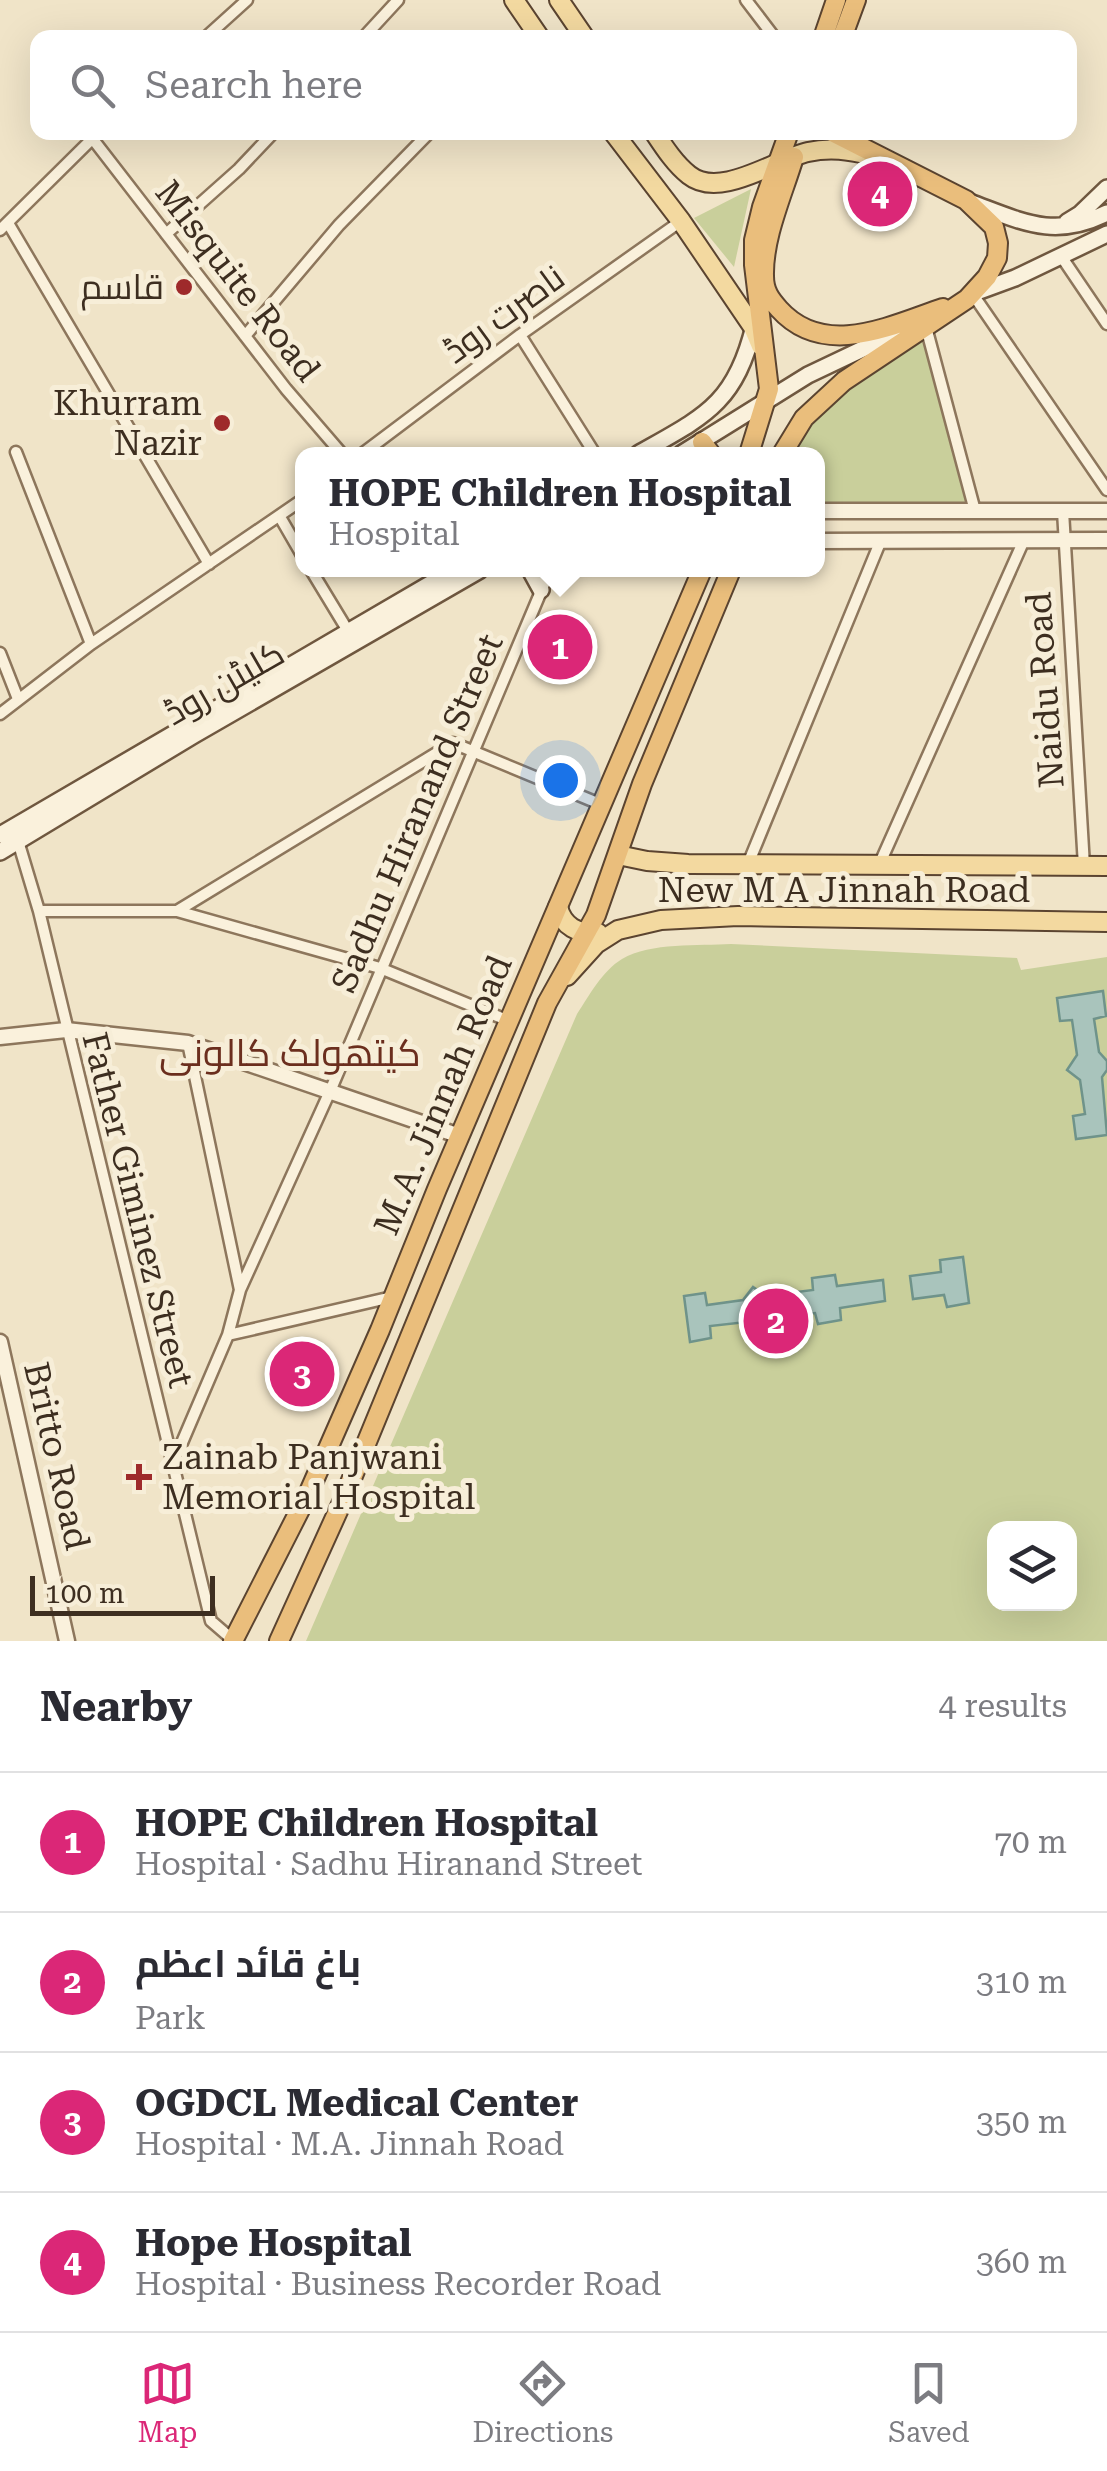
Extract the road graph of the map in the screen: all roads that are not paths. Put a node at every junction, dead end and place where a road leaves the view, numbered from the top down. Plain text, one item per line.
1 (247, 0) edge
2 (398, 0) edge
3 (514, 0) edge
4 (558, 0) edge
5 (746, 0) edge
6 (836, 0) edge
7 (856, 0) edge
8 (214, 30) edge
9 (370, 30) edge
10 (528, 30) edge
11 (579, 30) edge
12 (769, 30) edge
13 (826, 30) edge
14 (845, 30) edge
15 (92, 140) edge
16 (99, 140) edge
17 (266, 140) edge
18 (422, 140) edge
19 (619, 140) edge
20 (661, 140) edge
21 (788, 140) edge
22 (846, 140) edge
23 (877, 157) junction
24 (786, 161) junction
25 (1107, 188) edge
26 (966, 200) junction
27 (1107, 213) edge
28 (681, 221) junction
29 (4, 226) edge
30 (1055, 228) junction
31 (764, 232) junction
32 (166, 234) junction
33 (1107, 234) edge
34 (1061, 256) junction
35 (969, 296) junction
36 (760, 300) junction
37 (1107, 324) edge
38 (754, 327) junction
39 (926, 328) junction
40 (245, 336) junction
41 (520, 336) junction
42 (766, 361) junction
43 (766, 404) junction
44 (336, 447) edge
45 (371, 447) edge
46 (591, 447) edge
47 (650, 447) edge
48 (708, 447) edge
49 (752, 447) edge
50 (786, 447) edge
51 (16, 452) dead end
52 (1107, 490) edge
53 (295, 505) edge
54 (975, 511) junction
55 (1062, 511) junction
56 (1107, 511) edge
57 (825, 512) edge
58 (280, 517) junction
59 (825, 540) edge
60 (881, 540) junction
61 (1024, 540) junction
62 (1062, 540) junction
63 (1107, 540) edge
64 (295, 543) edge
65 (210, 564) junction
66 (315, 577) edge
67 (442, 577) edge
68 (468, 577) edge
69 (534, 577) edge
70 (547, 577) edge
71 (699, 577) edge
72 (728, 577) edge
73 (541, 590) junction
74 (348, 632) junction
75 (91, 644) junction
76 (0, 653) edge
77 (18, 699) junction
78 (0, 714) edge
79 (476, 750) junction
80 (600, 804) junction
81 (0, 834) edge
82 (18, 841) junction
83 (0, 852) edge
84 (618, 855) junction
85 (880, 863) junction
86 (748, 864) junction
87 (1084, 866) junction
88 (1107, 866) edge
89 (558, 908) junction
90 (39, 911) junction
91 (176, 911) junction
92 (1107, 922) edge
93 (577, 930) junction
94 (618, 930) junction
95 (380, 968) junction
96 (550, 996) junction
97 (509, 1022) junction
98 (66, 1030) junction
99 (0, 1036) edge
100 (188, 1043) junction
101 (331, 1089) junction
102 (460, 1136) junction
103 (240, 1290) junction
104 (394, 1296) junction
105 (228, 1335) junction
106 (0, 1342) edge
107 (6, 1388) edge
108 (172, 1466) junction
109 (67, 1641) edge
110 (233, 1641) edge
111 (279, 1641) edge

1 - 8 street
2 - 9 street
3 - 10 main road
4 - 11 main road
5 - 12 street
6 - 13 highway
7 - 14 highway
15 - 29 street
16 - 32 street, Misquite Road
17 - 32 street
18 - 40 street
19 - 28 main road
20 - 24 main road
21 - 24 highway
22 - 23 highway
23 - 24 main road
23 - 26 highway
24 - 31 highway
25 - 30 main road
26 - 30 main road
26 - 35 highway
27 - 30 main road
28 - 38 main road
28 - 41 street, ناصرت روڈ
29 - 65 street
31 - 35 highway
31 - 36 highway
32 - 40 street, Misquite Road
33 - 34 main road
34 - 35 main road
34 - 37 street
35 - 39 highway
35 - 43 main road
35 - 52 street
36 - 38 main road
36 - 42 highway
38 - 42 main road
38 - 47 main road
39 - 50 highway
39 - 54 street
40 - 44 street, Misquite Road
41 - 45 street, ناصرت روڈ
41 - 46 street
42 - 43 highway
43 - 48 main road
43 - 49 highway
51 - 75 street
53 - 58 street
54 - 55 street
54 - 57 street
55 - 56 street
55 - 62 street, Naidu Road
58 - 64 street
58 - 65 street
59 - 60 street
60 - 61 street
60 - 86 street
61 - 62 street
61 - 85 street
62 - 63 street
62 - 87 street, Naidu Road
65 - 75 street
66 - 74 street
67 - 74 main road, کلیٹن روڈ
68 - 82 main road, کلیٹن روڈ
69 - 73 main road
70 - 73 street, Sadhu Hiranand Street
71 - 80 highway, M.A. Jinnah Road
72 - 84 highway, M.A. Jinnah Road
73 - 79 street, Sadhu Hiranand Street
74 - 81 main road, کلیٹن روڈ
75 - 77 street
76 - 77 street
77 - 78 street
79 - 80 street
79 - 91 street
79 - 95 street, Sadhu Hiranand Street
80 - 89 highway, M.A. Jinnah Road
82 - 83 main road, کلیٹن روڈ
82 - 90 street, Father Giminez Street
84 - 86 main road, New M A Jinnah Road
84 - 93 highway, M.A. Jinnah Road
85 - 86 main road, New M A Jinnah Road
85 - 87 main road, New M A Jinnah Road
87 - 88 main road, New M A Jinnah Road
89 - 93 main road
89 - 97 highway, M.A. Jinnah Road
90 - 91 street
90 - 98 street, Father Giminez Street
91 - 95 street
92 - 94 main road, New M A Jinnah Road
93 - 94 main road
93 - 96 highway, M.A. Jinnah Road
94 - 96 main road, New M A Jinnah Road
95 - 97 street
95 - 101 street, Sadhu Hiranand Street
96 - 111 highway, M.A. Jinnah Road
97 - 102 highway, M.A. Jinnah Road
98 - 99 street
98 - 100 street
98 - 108 street, Father Giminez Street
100 - 101 street
100 - 103 street
101 - 102 street
101 - 103 street, Sadhu Hiranand Street
102 - 104 highway, M.A. Jinnah Road
103 - 105 street, Sadhu Hiranand Street
104 - 105 street
104 - 110 highway, M.A. Jinnah Road
105 - 108 street, Sadhu Hiranand Street
106 - 107 street, Britto Road
107 - 109 street, Britto Road
108 - 110 street, Father Giminez Street

